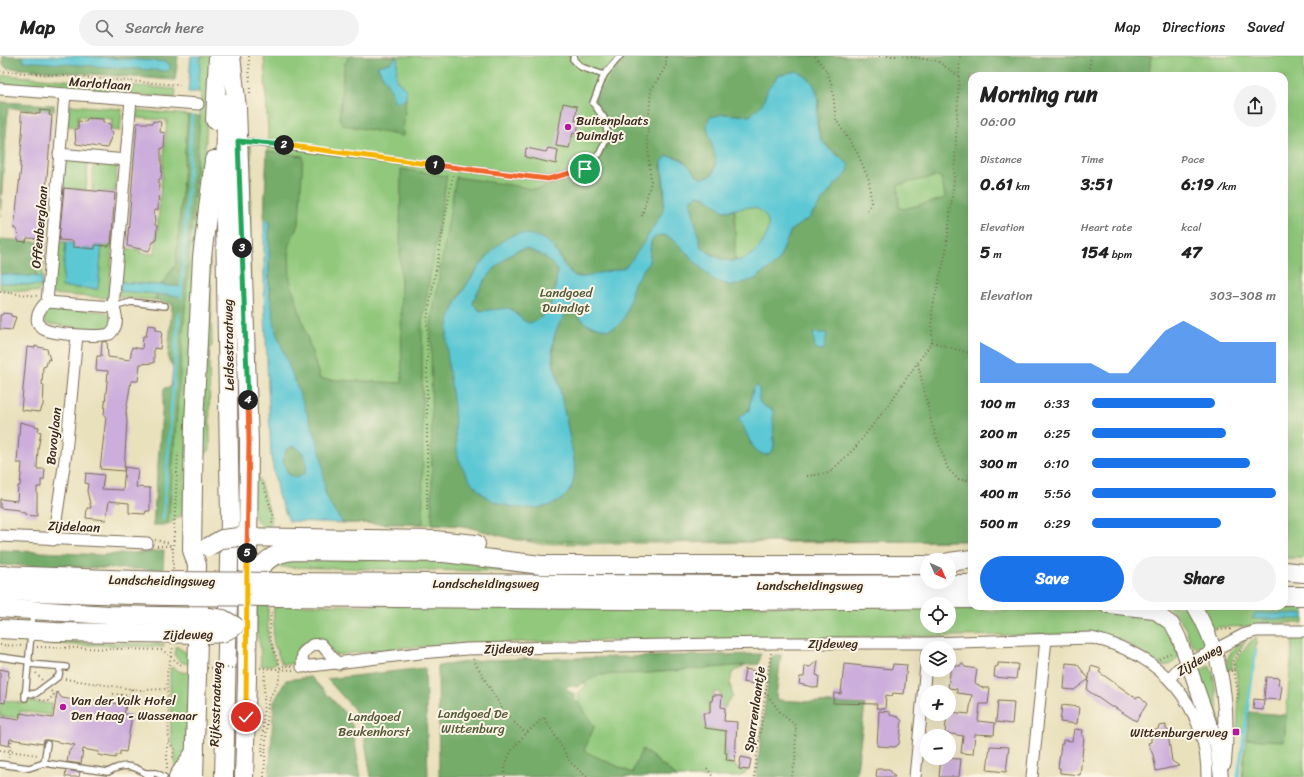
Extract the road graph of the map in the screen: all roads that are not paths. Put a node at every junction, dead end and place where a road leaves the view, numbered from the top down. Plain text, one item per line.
1 (218, 56) edge
2 (230, 56) edge
3 (574, 56) edge
4 (620, 56) edge
5 (604, 75) junction
6 (0, 89) edge
7 (65, 94) junction
8 (132, 99) junction
9 (198, 104) dead end
10 (238, 141) junction
11 (59, 154) junction
12 (126, 160) junction
13 (214, 160) junction
14 (47, 302) junction
15 (165, 306) dead end
16 (113, 307) junction
17 (77, 335) junction
18 (223, 347) junction
19 (0, 536) edge
20 (243, 538) junction
21 (53, 540) junction
22 (147, 543) road end
23 (199, 554) junction
24 (968, 560) edge
25 (956, 561) edge
26 (571, 565) junction
27 (920, 565) edge
28 (956, 567) edge
29 (968, 567) edge
30 (1288, 571) edge
31 (1304, 573) edge
32 (0, 574) edge
33 (1304, 581) edge
34 (1288, 582) edge
35 (247, 583) junction
36 (968, 584) edge
37 (165, 588) junction
38 (0, 590) edge
39 (277, 590) junction
40 (196, 595) junction
41 (1288, 596) edge
42 (1304, 596) edge
43 (968, 599) edge
44 (0, 608) edge
45 (1149, 610) edge
46 (1196, 610) edge
47 (33, 611) junction
48 (177, 616) junction
49 (0, 629) edge
50 (222, 629) junction
51 (1304, 631) edge
52 (31, 638) junction
53 (1046, 639) junction
54 (956, 647) edge
55 (920, 649) edge
56 (1214, 649) junction
57 (0, 657) edge
58 (29, 662) junction
59 (338, 664) junction
60 (1188, 664) junction
61 (925, 677) edge
62 (1169, 679) junction
63 (47, 744) dead end
64 (195, 752) junction
65 (44, 763) junction
66 (0, 764) edge
67 (146, 773) junction
68 (170, 776) edge
69 (151, 777) edge
70 (194, 777) edge
71 (213, 777) edge
72 (224, 777) edge
73 (244, 777) edge
74 (915, 777) edge
75 (1032, 777) edge
76 (1207, 777) edge
77 (1221, 777) edge

1 - 13 main road, Leidsestraatweg
2 - 10 main road
2 - 18 main road, Leidsestraatweg
3 - 5 lane
4 - 5 lane
5 - 10 lane
6 - 7 street, Marlotlaan
7 - 8 street, Marlotlaan
7 - 11 street, Offenberglaan
8 - 9 street, Marlotlaan
8 - 12 street, Offenberglaan
10 - 20 main road
11 - 12 street
11 - 14 street, Offenberglaan
12 - 16 street, Offenberglaan
13 - 18 main road, Leidsestraatweg
13 - 23 main road
14 - 16 street
14 - 17 street, Offenberglaan
15 - 16 lane
16 - 17 street, Offenberglaan
17 - 21 street, Bavoylaan
18 - 50 main road, Leidsestraatweg
19 - 21 street, Zijdelaan
20 - 23 main road, bridge
20 - 26 main road
20 - 35 main road
21 - 22 street, Zijdelaan
23 - 40 main road
24 - 25 main road
26 - 27 main road
26 - 35 main road
28 - 29 main road
30 - 31 main road
32 - 37 main road, Landscheidingsweg
33 - 34 main road
35 - 50 main road
36 - 39 main road, Landscheidingsweg
37 - 38 main road, Landscheidingsweg
37 - 39 main road, Landscheidingsweg, bridge
39 - 43 main road, Landscheidingsweg
40 - 48 main road
40 - 50 main road
41 - 42 main road
44 - 47 main road, Zijdeweg
45 - 60 street
46 - 56 street
47 - 48 main road, Zijdeweg
47 - 52 lane
48 - 50 main road, Zijdeweg
49 - 52 main road, Zijdeweg
50 - 52 main road, Zijdeweg
50 - 64 main road
50 - 71 main road, Rijksstraatweg
50 - 72 main road, Rijksstraatweg
50 - 73 main road
51 - 56 street, Zijdeweg
52 - 58 lane
53 - 54 street, Zijdeweg
53 - 62 street, Zijdeweg
53 - 75 street
55 - 59 street, Zijdeweg
56 - 60 street, Zijdeweg
56 - 77 street
57 - 58 lane
58 - 58 lane
59 - 59 street, Zijdeweg
60 - 62 street, Zijdeweg
60 - 77 street
61 - 74 street
62 - 76 street
63 - 65 lane
64 - 68 main road
64 - 70 main road
65 - 66 lane
65 - 67 lane
67 - 68 lane
67 - 69 lane

